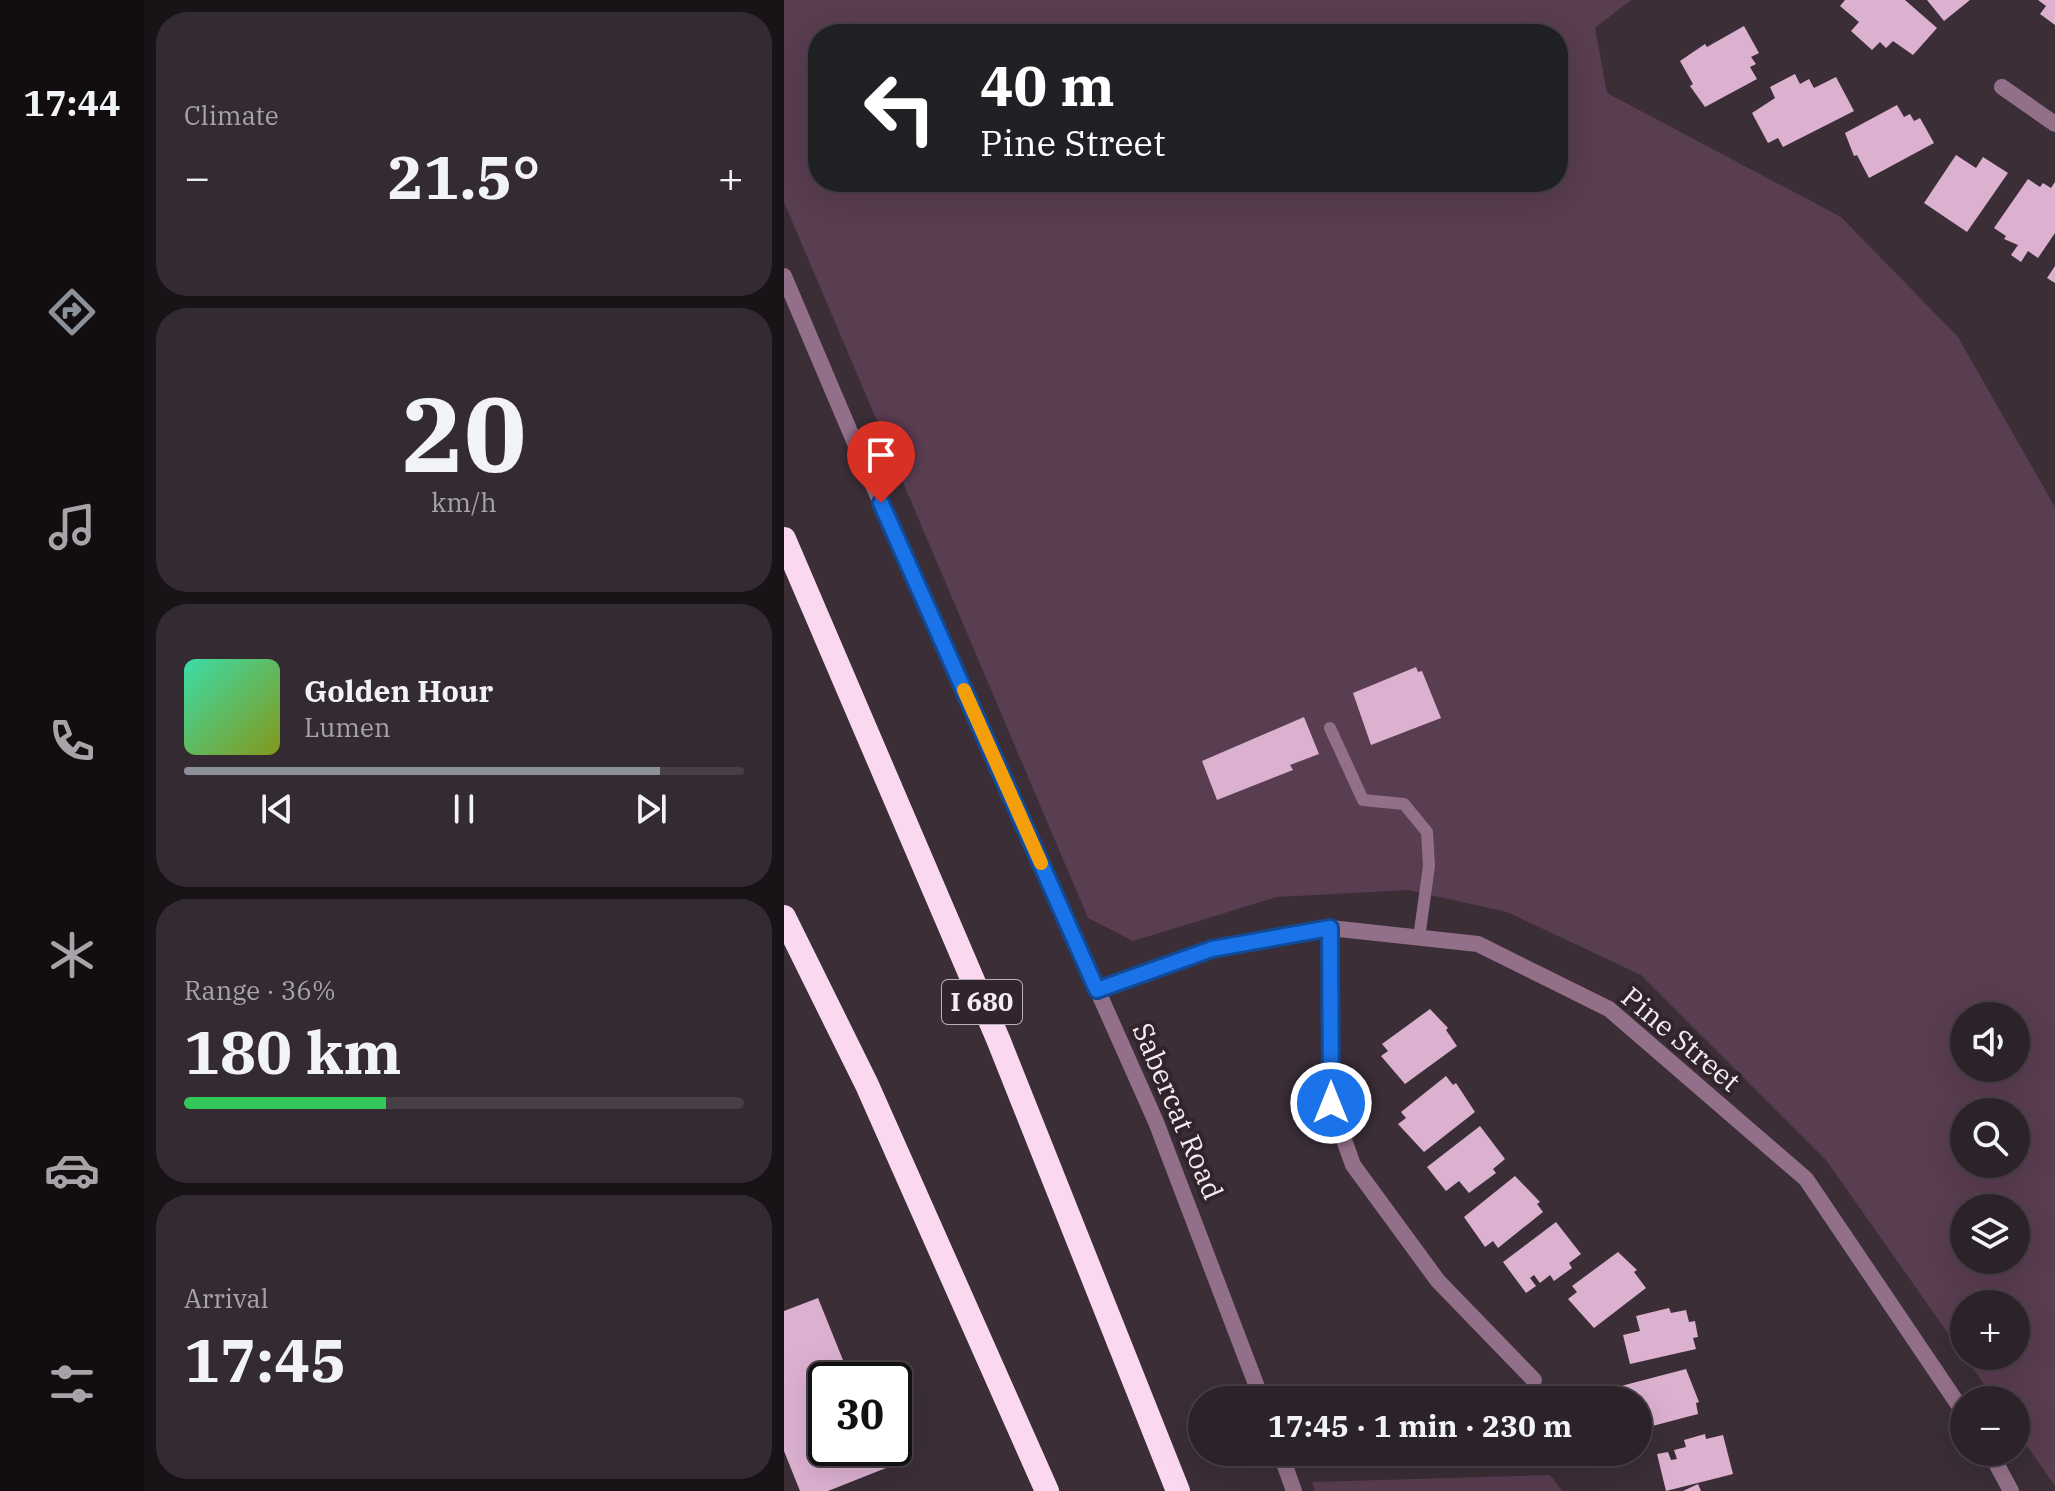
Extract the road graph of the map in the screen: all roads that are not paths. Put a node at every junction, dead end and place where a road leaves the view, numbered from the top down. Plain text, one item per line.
1 (2002, 87) dead end
2 (2055, 124) edge
3 (784, 276) edge
4 (784, 539) edge
5 (1330, 728) dead end
6 (784, 917) edge
7 (1330, 928) junction
8 (1419, 938) junction
9 (1097, 990) junction
10 (1534, 1380) dead end
11 (1257, 1386) edge
12 (1950, 1392) edge
13 (1285, 1466) edge
14 (1998, 1466) edge
15 (1047, 1491) edge
16 (1178, 1491) edge
17 (1294, 1491) edge
18 (2011, 1491) edge

1 - 2 street
3 - 9 street, Sabercat Road
4 - 16 highway, I 680
5 - 8 lane
6 - 15 highway
7 - 8 street, Pine Street
7 - 9 street, Pine Street
7 - 10 street
8 - 12 street, Pine Street
9 - 11 street, Sabercat Road
13 - 17 street
14 - 18 street

